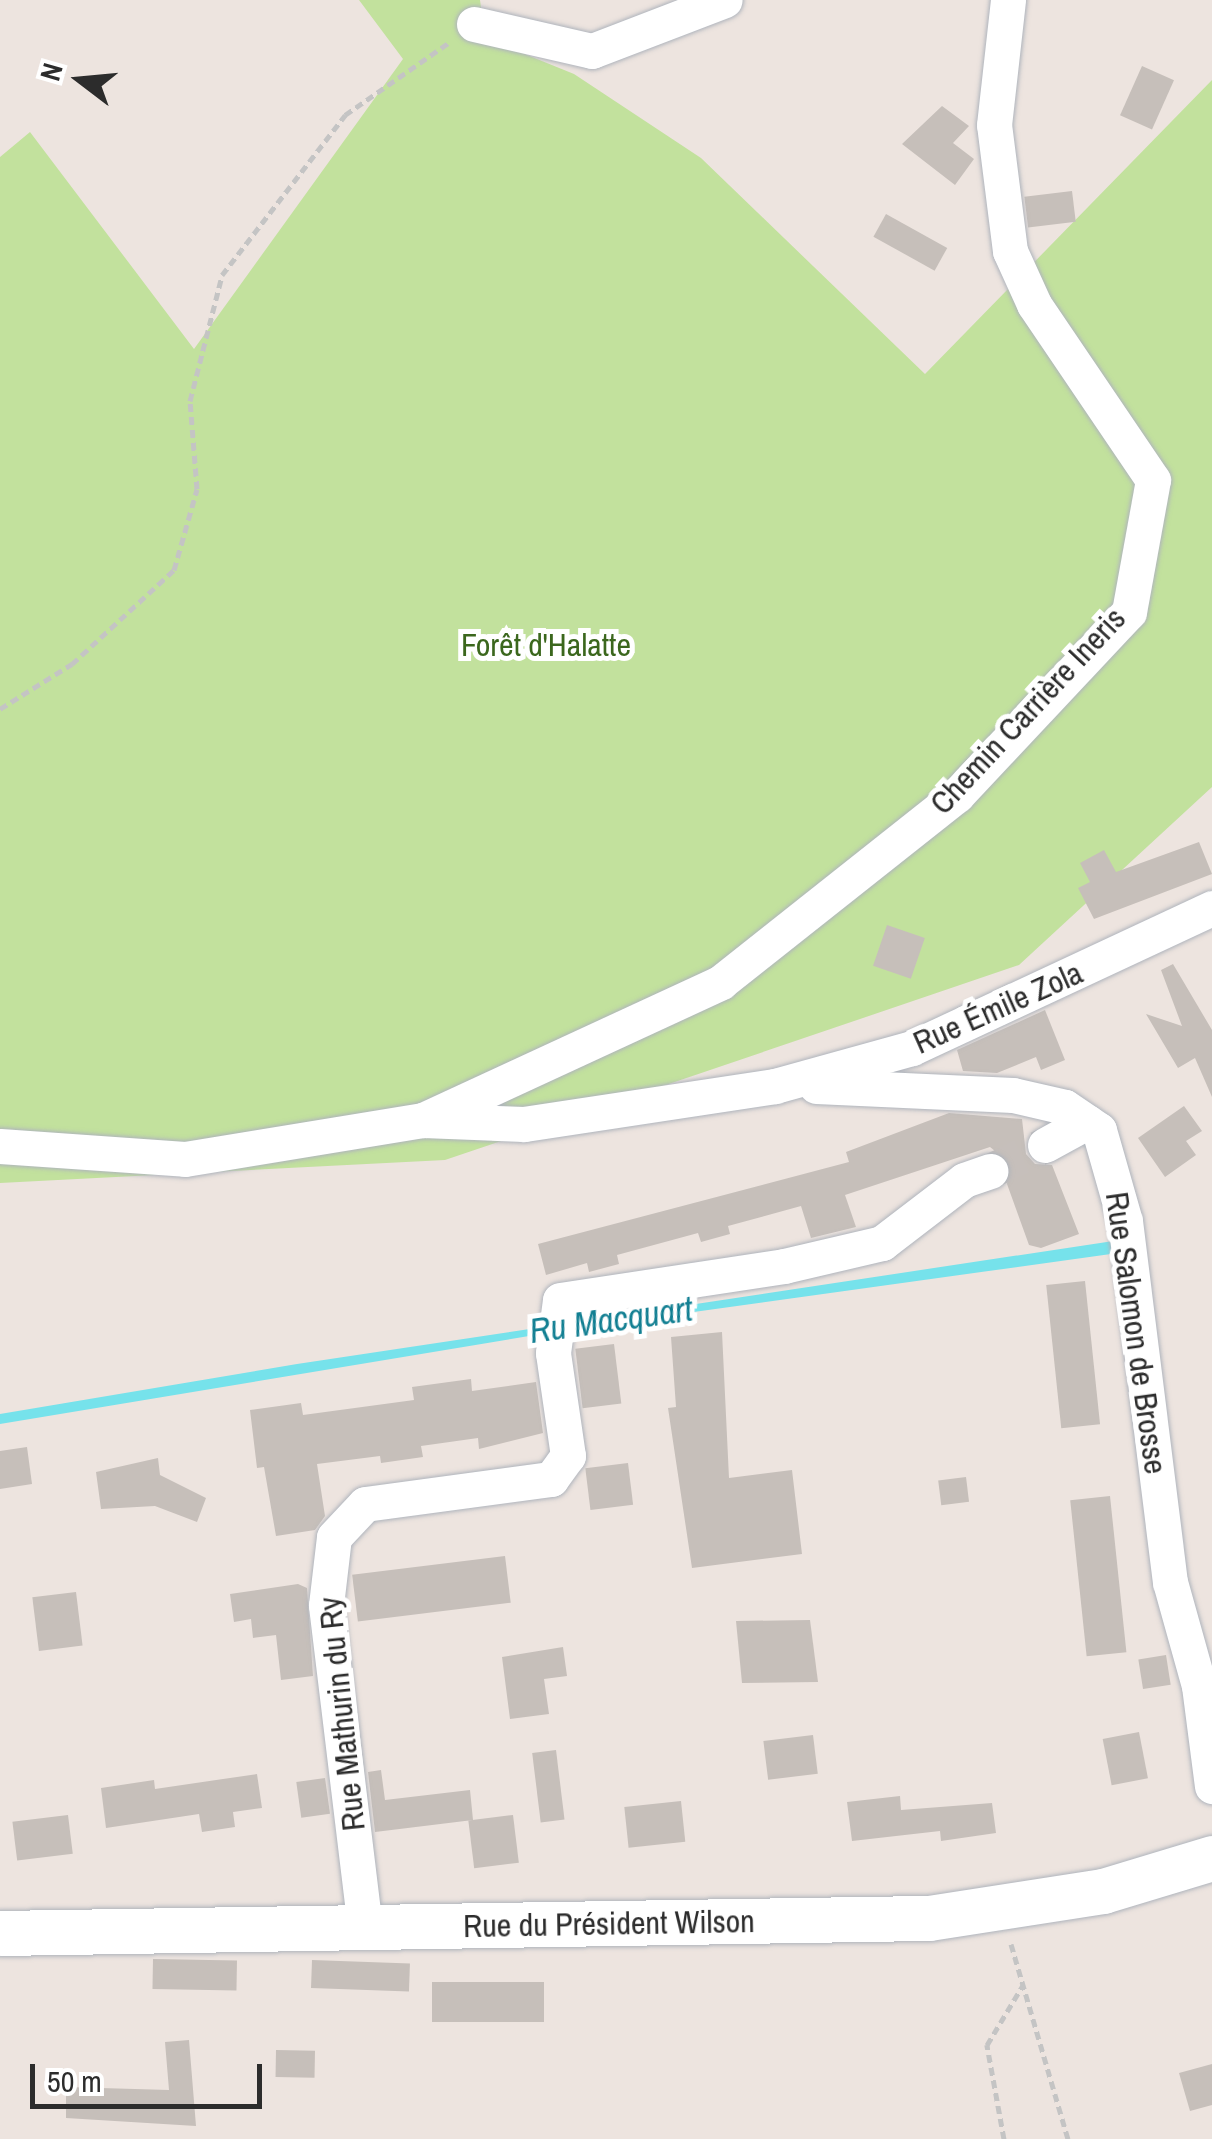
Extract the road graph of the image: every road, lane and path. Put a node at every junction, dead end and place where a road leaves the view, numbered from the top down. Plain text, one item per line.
1 (725, 0) edge
2 (1008, 0) edge
3 (474, 24) joint
4 (0, 709) edge
5 (1212, 908) edge
6 (776, 1086) junction
7 (424, 1120) junction
8 (1087, 1122) junction
9 (1045, 1145) tunnel mouth
10 (0, 1146) edge
11 (990, 1171) tunnel mouth
12 (1205, 1696) edge
13 (1212, 1786) edge
14 (1212, 1858) edge
15 (1000, 1908) junction
16 (1, 1927) edge
17 (365, 1928) junction
18 (1023, 1986) junction
19 (1004, 2139) edge
20 (1068, 2139) edge

1 - 3 street
2 - 7 street, Chemin Carrière Ineris
3 - 4 path
5 - 6 street, Rue Émile Zola
6 - 7 street
6 - 8 street
7 - 10 street
8 - 9 street
8 - 12 street, Rue Salomon de Brosse
11 - 17 street, Rue Mathurin du Ry
12 - 13 street, Rue Salomon de Brosse
14 - 15 street, Rue du Président Wilson
15 - 17 street, Rue du Président Wilson
15 - 18 path
16 - 17 street, Rue du Président Wilson
18 - 19 path
18 - 20 path

